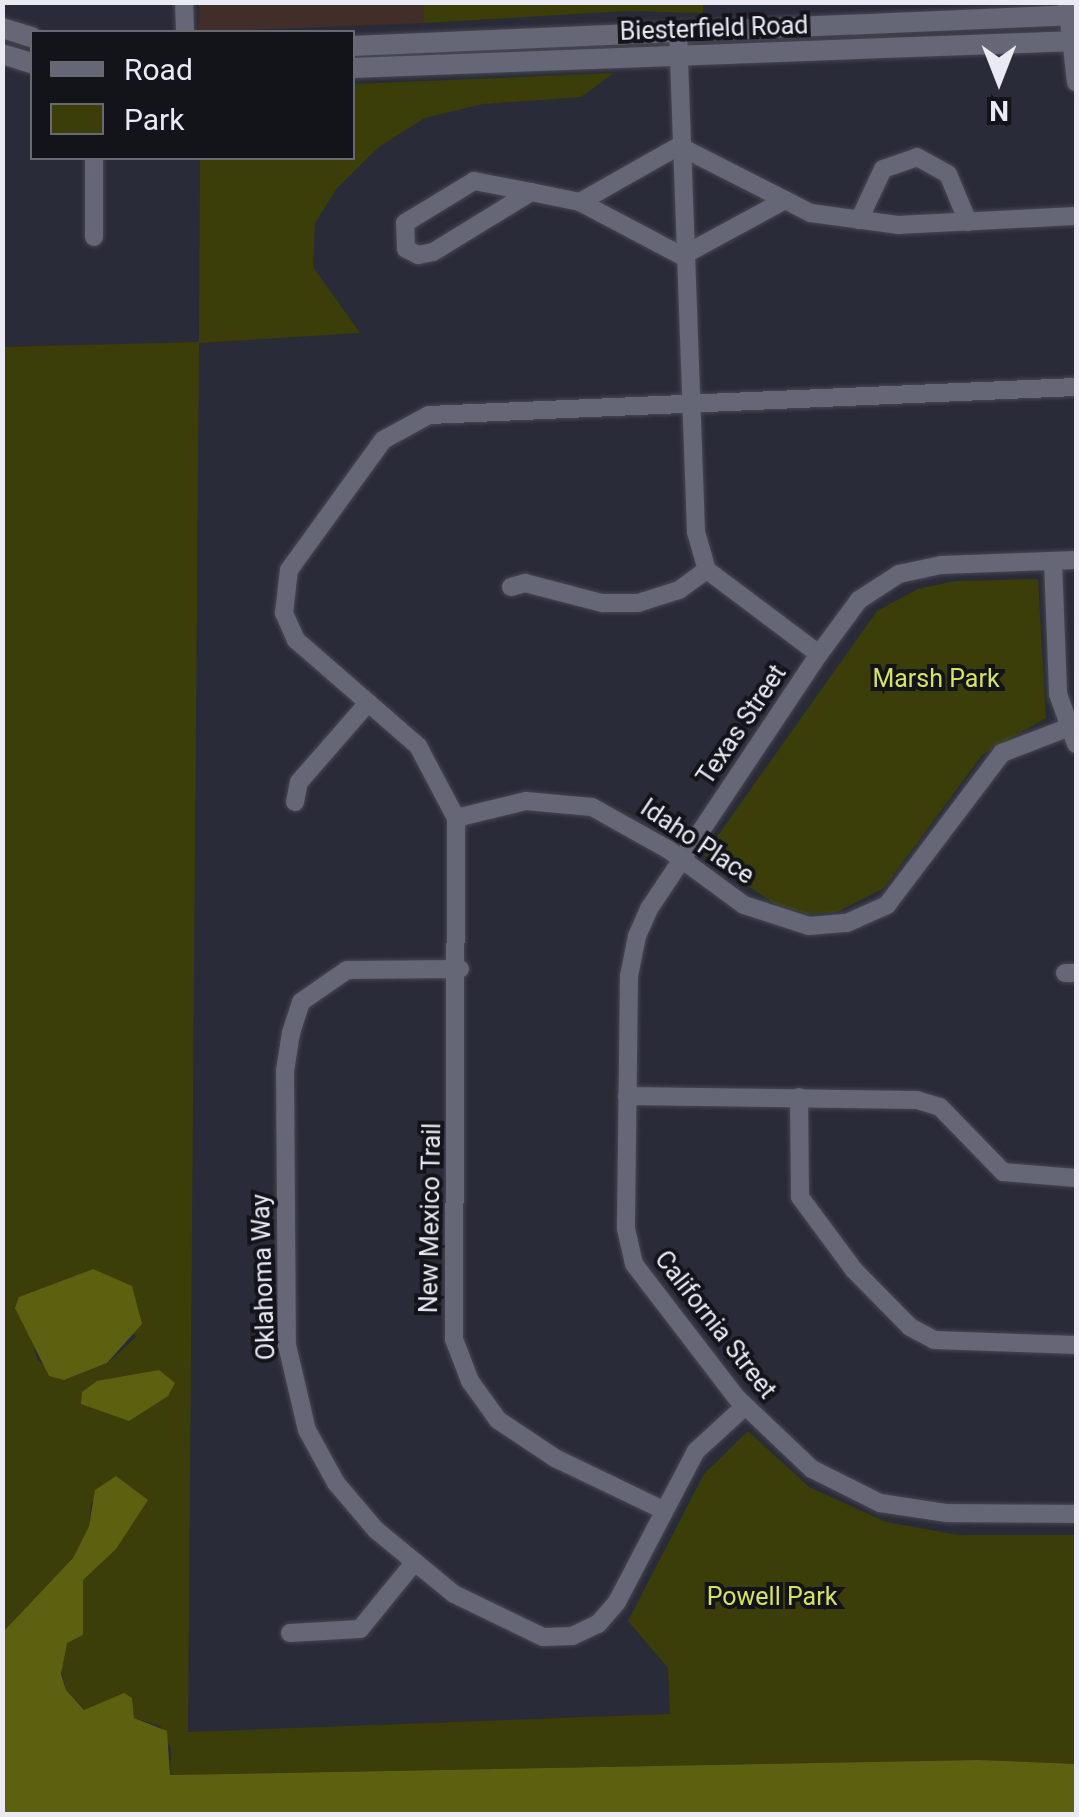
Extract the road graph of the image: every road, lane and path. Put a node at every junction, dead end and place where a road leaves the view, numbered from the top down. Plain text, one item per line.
1 (184, 2) edge
2 (1070, 11) edge
3 (2, 28) edge
4 (184, 30) edge
5 (678, 31) junction
6 (30, 36) edge
7 (1072, 41) edge
8 (355, 46) edge
9 (2, 54) edge
10 (678, 56) junction
11 (30, 62) edge
12 (355, 68) edge
13 (1076, 82) edge
14 (679, 146) junction
15 (94, 160) edge
16 (531, 192) junction
17 (785, 200) junction
18 (580, 202) junction
19 (1076, 216) edge
20 (859, 220) junction
21 (968, 222) junction
22 (94, 237) dead end
23 (682, 256) junction
24 (1076, 386) edge
25 (690, 403) junction
26 (1053, 560) junction
27 (1076, 560) edge
28 (707, 570) junction
29 (511, 587) dead end
30 (819, 654) junction
31 (368, 703) junction
32 (1072, 736) edge
33 (295, 802) dead end
34 (456, 818) junction
35 (682, 860) junction
36 (460, 969) junction
37 (627, 1096) junction
38 (799, 1097) junction
39 (1076, 1178) edge
40 (1076, 1345) edge
41 (744, 1407) junction
42 (661, 1510) junction
43 (1076, 1514) edge
44 (412, 1564) junction
45 (290, 1633) dead end

1 - 4 street
2 - 5 street, Biesterfield Road
2 - 7 street
3 - 6 street
5 - 8 street, Biesterfield Road
5 - 10 street
7 - 10 street, Biesterfield Road
7 - 13 street
9 - 11 street
10 - 12 street, Biesterfield Road
10 - 14 street
14 - 17 street
14 - 18 street
14 - 23 street
15 - 22 street
16 - 16 street
16 - 18 street
17 - 20 street
17 - 23 street
18 - 23 street
19 - 21 street
20 - 21 street
20 - 21 street
23 - 25 street
24 - 25 street
25 - 28 street
25 - 31 street
26 - 27 street, Texas Street
26 - 30 street, Texas Street
26 - 32 street
28 - 29 street
28 - 30 street
30 - 35 street, Texas Street
31 - 33 street
31 - 34 street
32 - 35 street, Idaho Place
34 - 35 street, Idaho Place
34 - 36 street, New Mexico Trail
35 - 37 street, Texas Street
36 - 42 street, New Mexico Trail
36 - 44 street, Oklahoma Way
37 - 38 street
37 - 41 street, California Street
38 - 39 street
38 - 40 street
41 - 42 street
41 - 43 street, California Street
42 - 44 street, Oklahoma Way
44 - 45 street

